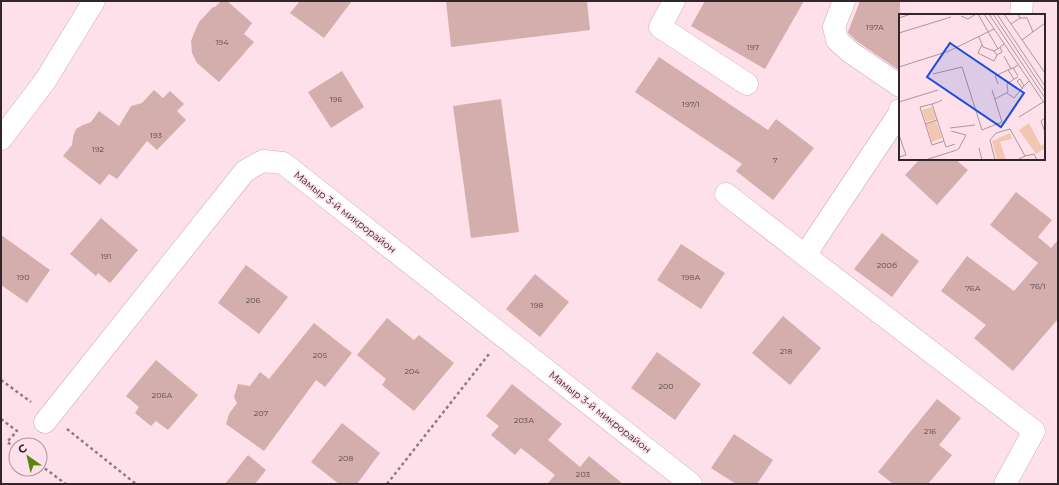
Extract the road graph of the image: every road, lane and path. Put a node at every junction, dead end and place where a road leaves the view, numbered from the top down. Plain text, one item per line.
1 (94, 1) edge
2 (674, 1) edge
3 (844, 1) edge
4 (1022, 1) edge
5 (1022, 14) edge
6 (747, 84) dead end
7 (899, 85) edge
8 (899, 114) edge
9 (1, 139) edge
10 (726, 194) dead end
11 (806, 256) junction
12 (503, 336) junction
13 (1, 419) edge
14 (45, 422) dead end
15 (12, 437) edge
16 (48, 471) edge
17 (66, 484) edge
18 (388, 484) edge
19 (691, 484) edge
20 (1005, 484) edge

1 - 9 street
2 - 6 street
3 - 7 street
4 - 5 street
8 - 11 street
10 - 11 street
11 - 20 street
12 - 14 street, Мамыр 3-й микрорайон
12 - 18 path
12 - 19 street, Мамыр 3-й микрорайон
13 - 15 path
16 - 17 path

